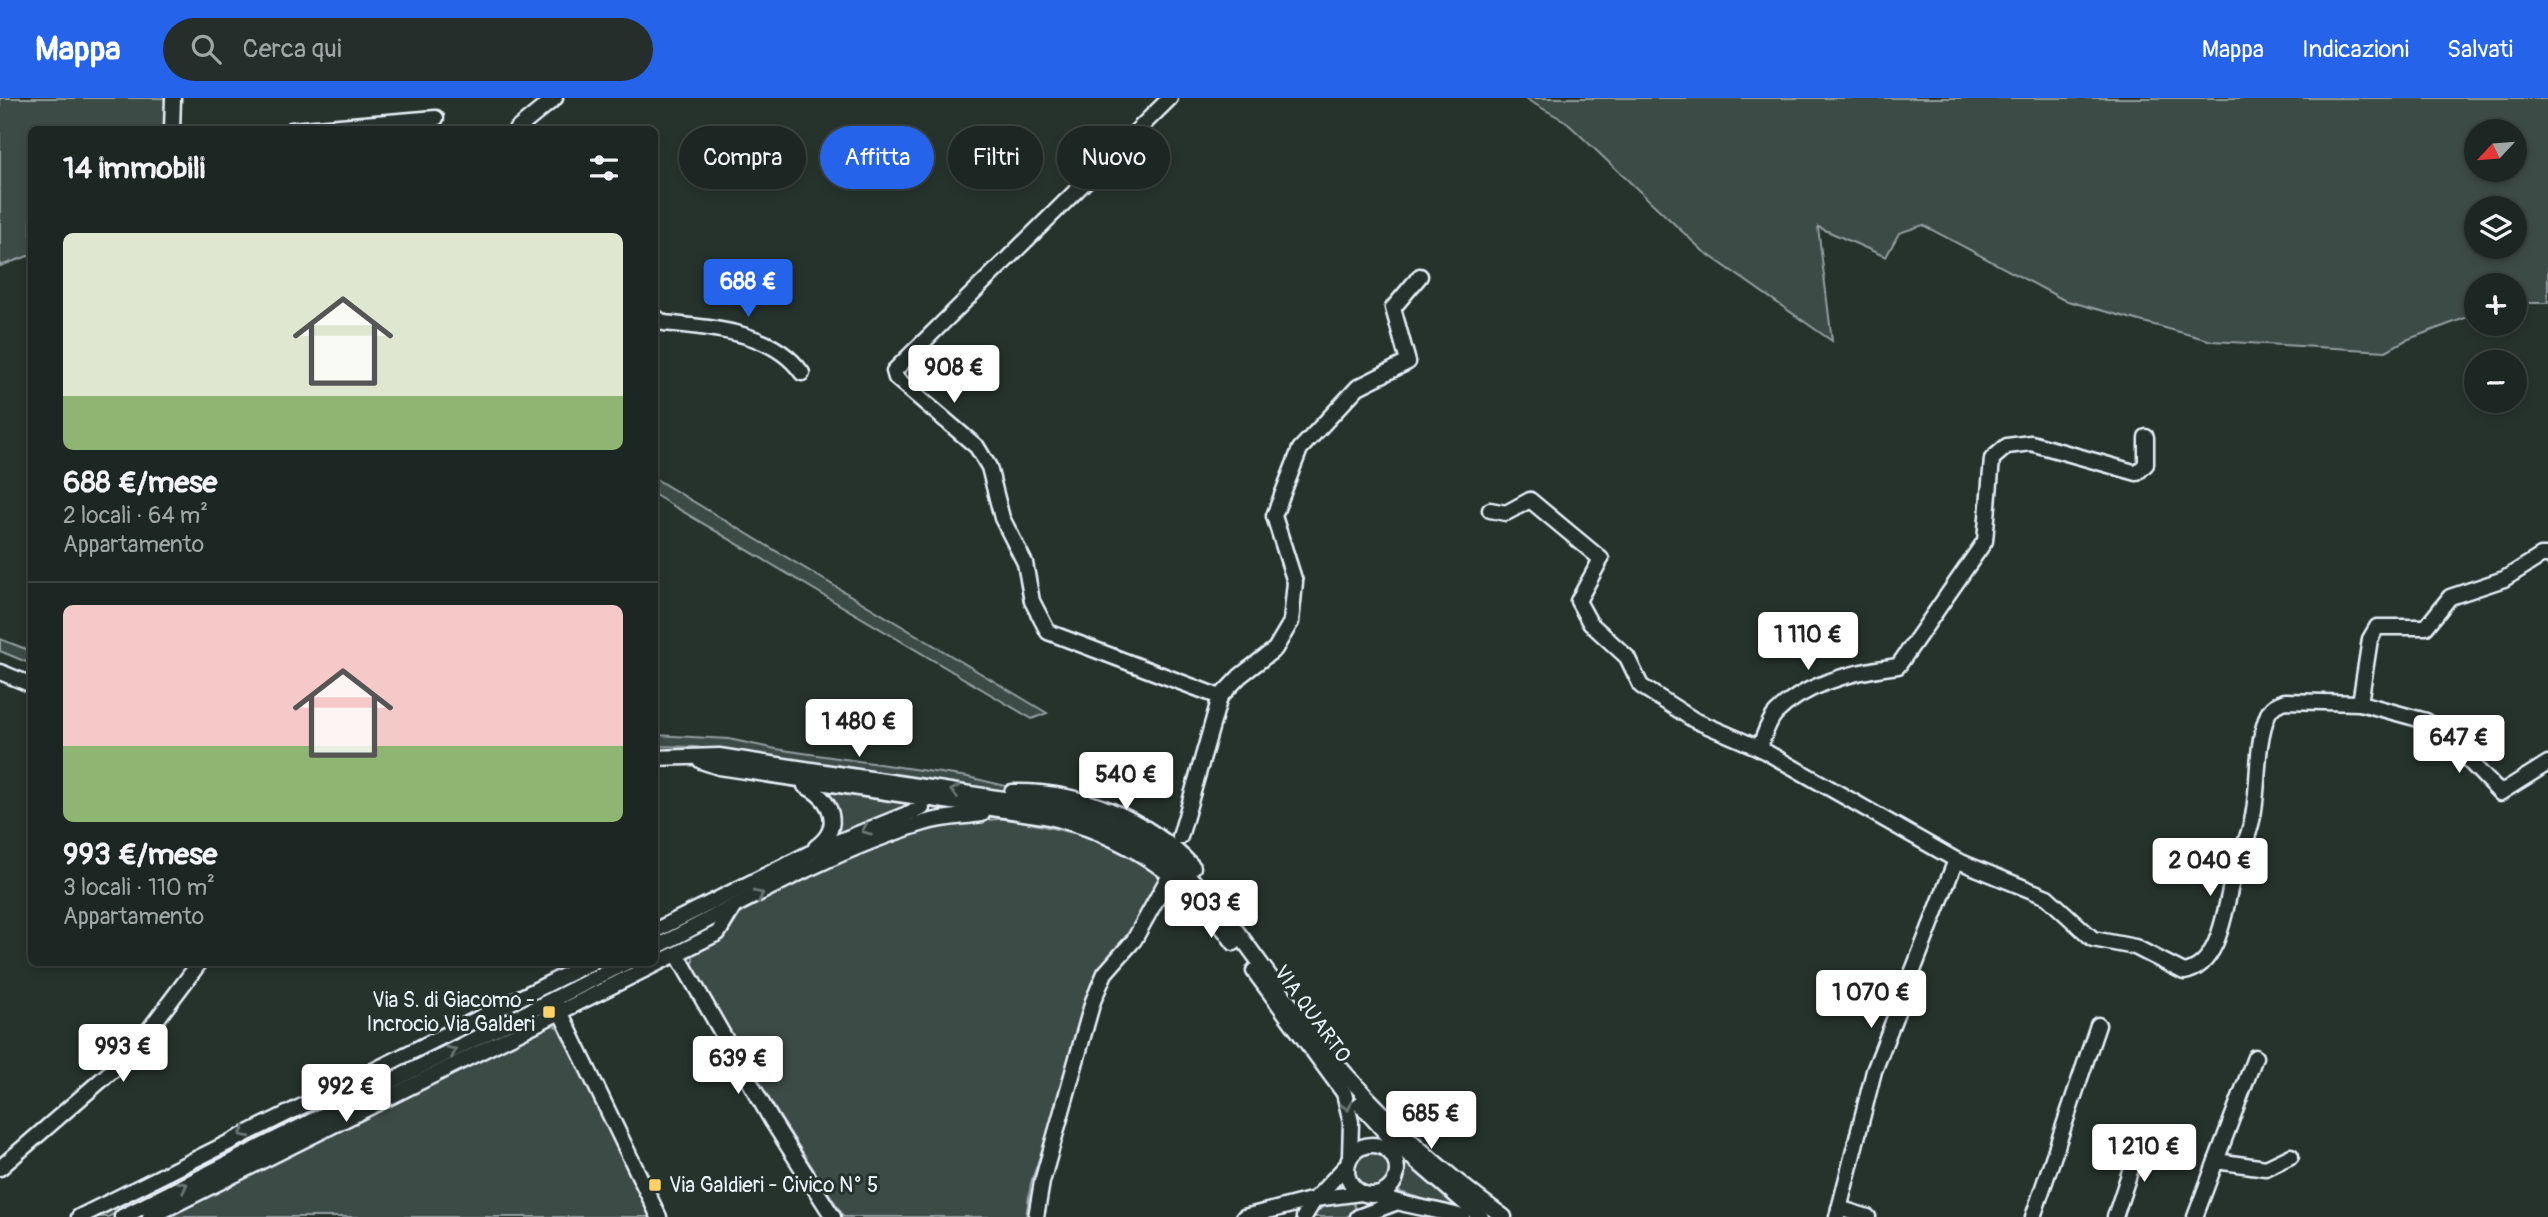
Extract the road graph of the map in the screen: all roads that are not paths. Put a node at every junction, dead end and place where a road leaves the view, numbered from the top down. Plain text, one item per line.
1 (173, 98) edge
2 (555, 98) edge
3 (1170, 98) edge
4 (436, 118) dead end
5 (172, 126) edge
6 (339, 126) edge
7 (521, 126) edge
8 (1420, 276) dead end
9 (658, 319) edge
10 (802, 373) dead end
11 (2146, 437) dead end
12 (1490, 510) dead end
13 (2548, 556) edge
14 (0, 672) edge
15 (28, 682) edge
16 (1220, 697) junction
17 (2360, 703) junction
18 (1759, 748) junction
19 (658, 758) edge
20 (693, 759) junction
21 (2548, 763) edge
22 (797, 779) junction
23 (1012, 792) dead end
24 (922, 808) dead end
25 (993, 810) junction
26 (1180, 837) dead end
27 (810, 853) junction
28 (1956, 860) junction
29 (1166, 882) dead end
30 (1200, 884) junction
31 (733, 908) junction
32 (658, 929) edge
33 (658, 946) edge
34 (677, 954) junction
35 (658, 962) edge
36 (198, 966) edge
37 (584, 966) edge
38 (620, 966) edge
39 (649, 966) edge
40 (547, 985) junction
41 (557, 1006) junction
42 (2098, 1025) dead end
43 (2255, 1057) dead end
44 (1360, 1104) dead end
45 (2140, 1141) dead end
46 (1394, 1142) junction
47 (2291, 1156) dead end
48 (1348, 1161) junction
49 (2216, 1161) junction
50 (0, 1168) edge
51 (1369, 1194) junction
52 (1315, 1199) junction
53 (1395, 1203) junction
54 (1838, 1212) edge
55 (1251, 1216) edge
56 (79, 1217) edge
57 (122, 1217) edge
58 (150, 1217) edge
59 (659, 1217) edge
60 (833, 1217) edge
61 (1036, 1217) edge
62 (1304, 1217) edge
63 (1358, 1217) edge
64 (1462, 1217) edge
65 (1481, 1217) edge
66 (1504, 1217) edge
67 (1868, 1217) edge
68 (2033, 1217) edge
69 (2115, 1217) edge
70 (2195, 1217) edge

1 - 5 street
2 - 7 street
3 - 16 street
4 - 6 street
8 - 16 street
9 - 10 street
11 - 18 street
12 - 18 street
13 - 17 street
14 - 15 street
16 - 26 street
17 - 21 street
17 - 28 street
18 - 28 street
19 - 20 street, VIA QUARTO
20 - 22 street, VIA QUARTO
30 -> 20 street, VIA QUARTO
22 - 25 street, VIA QUARTO
22 - 27 street
23 - 30 street
24 -> 27 street
31 -> 25 street
25 -> 48 street, VIA QUARTO
27 - 32 street
28 - 54 street
29 - 61 street
30 - 46 street
31 - 33 street
31 - 34 street
34 - 35 street
34 - 60 street
36 - 50 street
37 - 40 street
38 - 41 street
39 - 41 street
40 - 41 street
40 -> 56 street
57 -> 41 street
41 - 58 street
41 - 59 street
42 - 68 street
43 - 49 street
44 - 46 street
45 - 69 street
46 - 48 street
46 - 51 street
46 - 65 street
46 - 66 street
47 - 49 street
48 - 51 street
48 - 52 street
49 - 70 street
51 - 52 street
51 - 53 street
51 - 63 street
52 - 55 street
52 - 62 street
53 - 63 street
53 - 64 street
54 - 67 street

